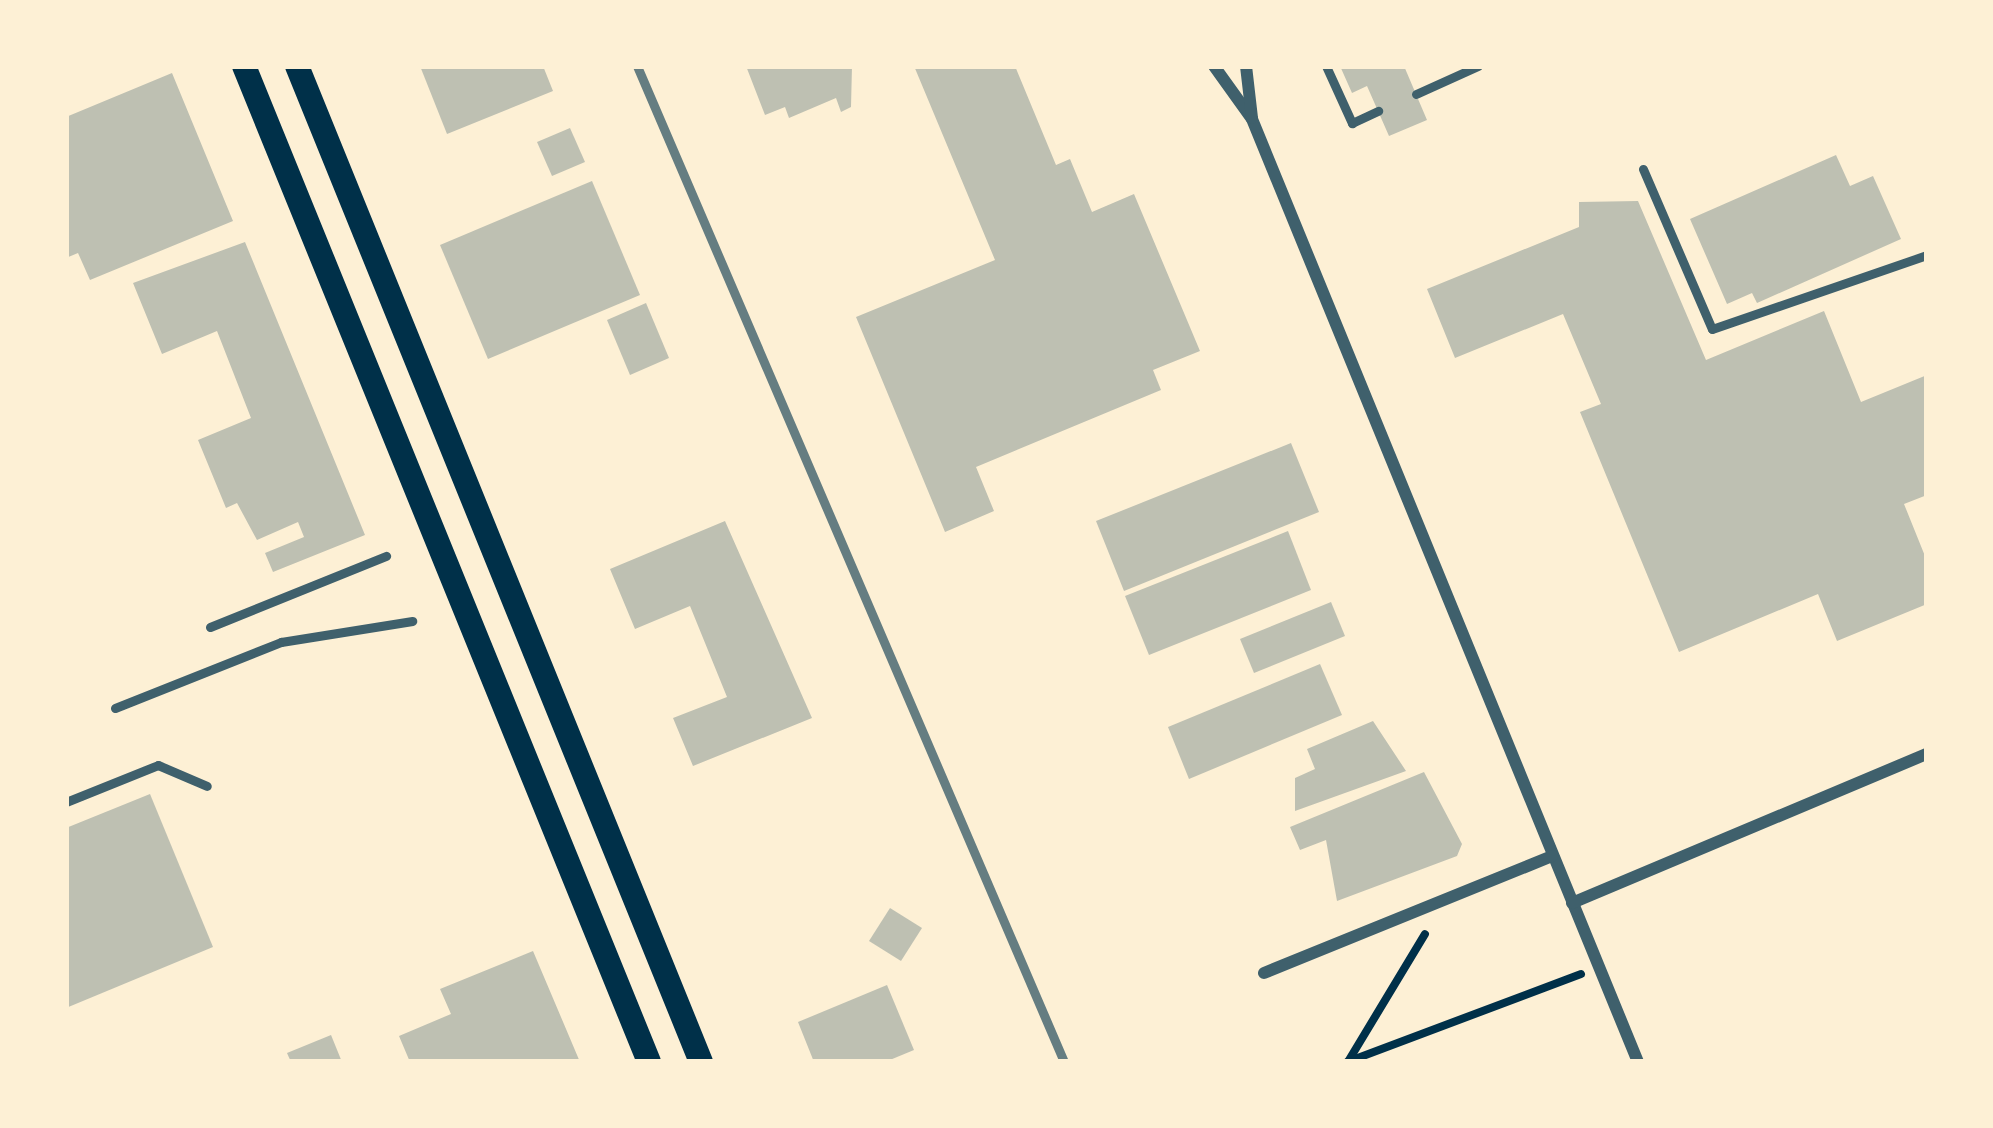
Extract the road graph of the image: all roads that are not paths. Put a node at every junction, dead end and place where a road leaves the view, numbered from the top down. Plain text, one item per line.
1 (244, 66) edge
2 (297, 66) edge
3 (1214, 66) edge
4 (1246, 66) edge
5 (1326, 66) edge
6 (1478, 66) edge
7 (1416, 94) dead end
8 (1378, 111) dead end
9 (1252, 119) junction
10 (1643, 169) dead end
11 (1927, 255) edge
12 (386, 556) dead end
13 (412, 621) dead end
14 (210, 627) dead end
15 (115, 708) dead end
16 (1927, 754) edge
17 (207, 786) dead end
18 (66, 802) edge
19 (1552, 856) junction
20 (1572, 903) junction
21 (1264, 973) dead end
22 (649, 1062) edge
23 (701, 1062) edge
24 (1638, 1062) edge

1 - 22 main road
2 - 23 main road
3 - 9 street
4 - 9 street
5 - 8 lane
6 - 7 lane
9 - 19 street
10 - 11 lane
12 - 14 lane
13 - 15 lane
16 - 20 street
17 - 18 lane
19 - 20 street
19 - 21 street
20 - 24 street

